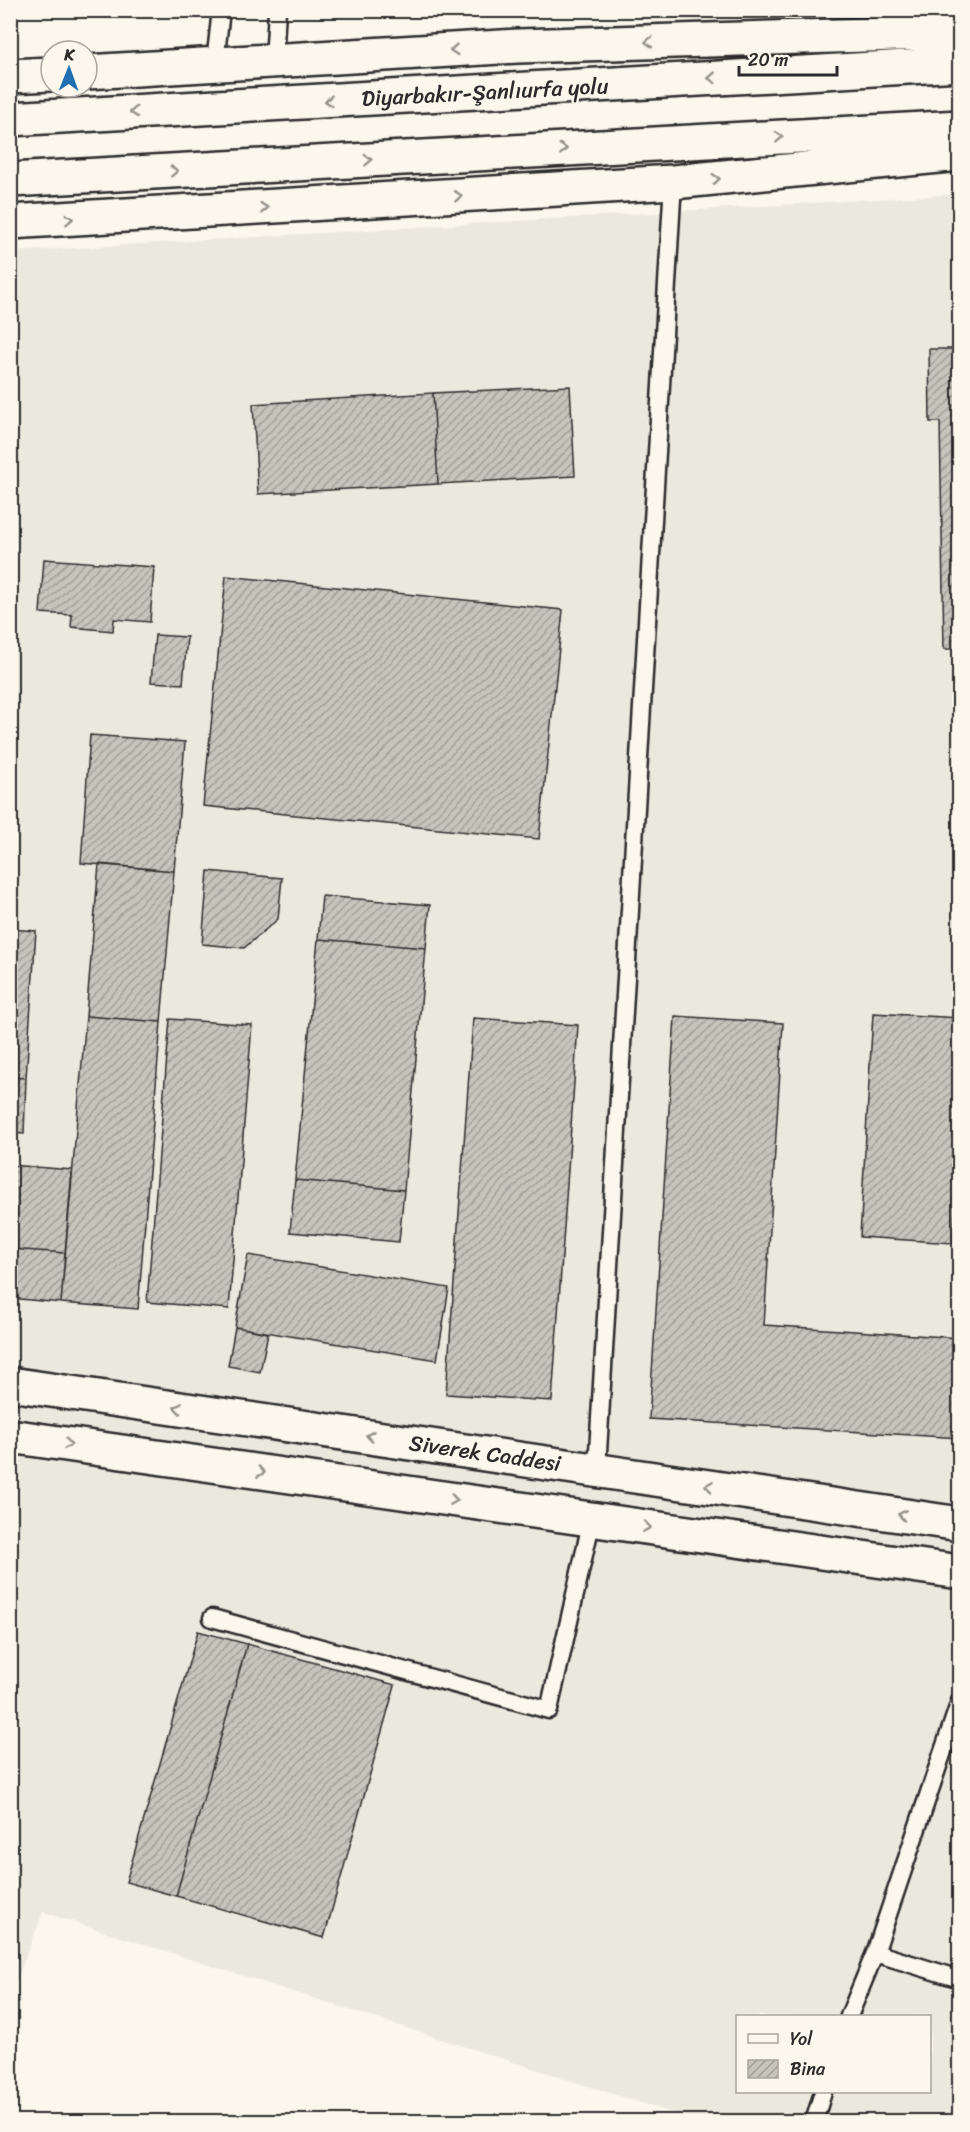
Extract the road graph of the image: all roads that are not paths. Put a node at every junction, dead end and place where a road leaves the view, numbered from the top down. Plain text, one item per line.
1 (221, 10) edge
2 (277, 10) edge
3 (960, 32) edge
4 (273, 61) junction
5 (215, 63) junction
6 (960, 64) edge
7 (99, 71) edge
8 (39, 75) edge
9 (10, 76) edge
10 (10, 119) edge
11 (960, 127) edge
12 (960, 154) edge
13 (10, 180) edge
14 (673, 182) junction
15 (10, 222) edge
16 (10, 1384) edge
17 (10, 1436) edge
18 (597, 1469) junction
19 (592, 1520) junction
20 (960, 1524) edge
21 (960, 1572) edge
22 (212, 1618) dead end
23 (960, 1701) edge
24 (875, 1953) junction
25 (960, 1979) edge
26 (849, 2015) edge
27 (823, 2093) edge
28 (814, 2121) edge

1 - 5 lane
2 - 4 lane
3 -> 4 main road
4 - 5 main road
5 - 7 main road
6 -> 10 main road, Diyarbakır-Şanlıurfa yolu
8 - 9 main road
13 -> 11 main road
14 -> 12 main road
15 -> 14 main road
14 - 18 lane
18 -> 16 main road, Siverek Caddesi
17 -> 19 main road
20 -> 18 main road, Siverek Caddesi
19 -> 21 main road
19 - 22 lane
23 - 24 lane
24 - 25 lane
24 - 26 lane
27 - 28 lane

